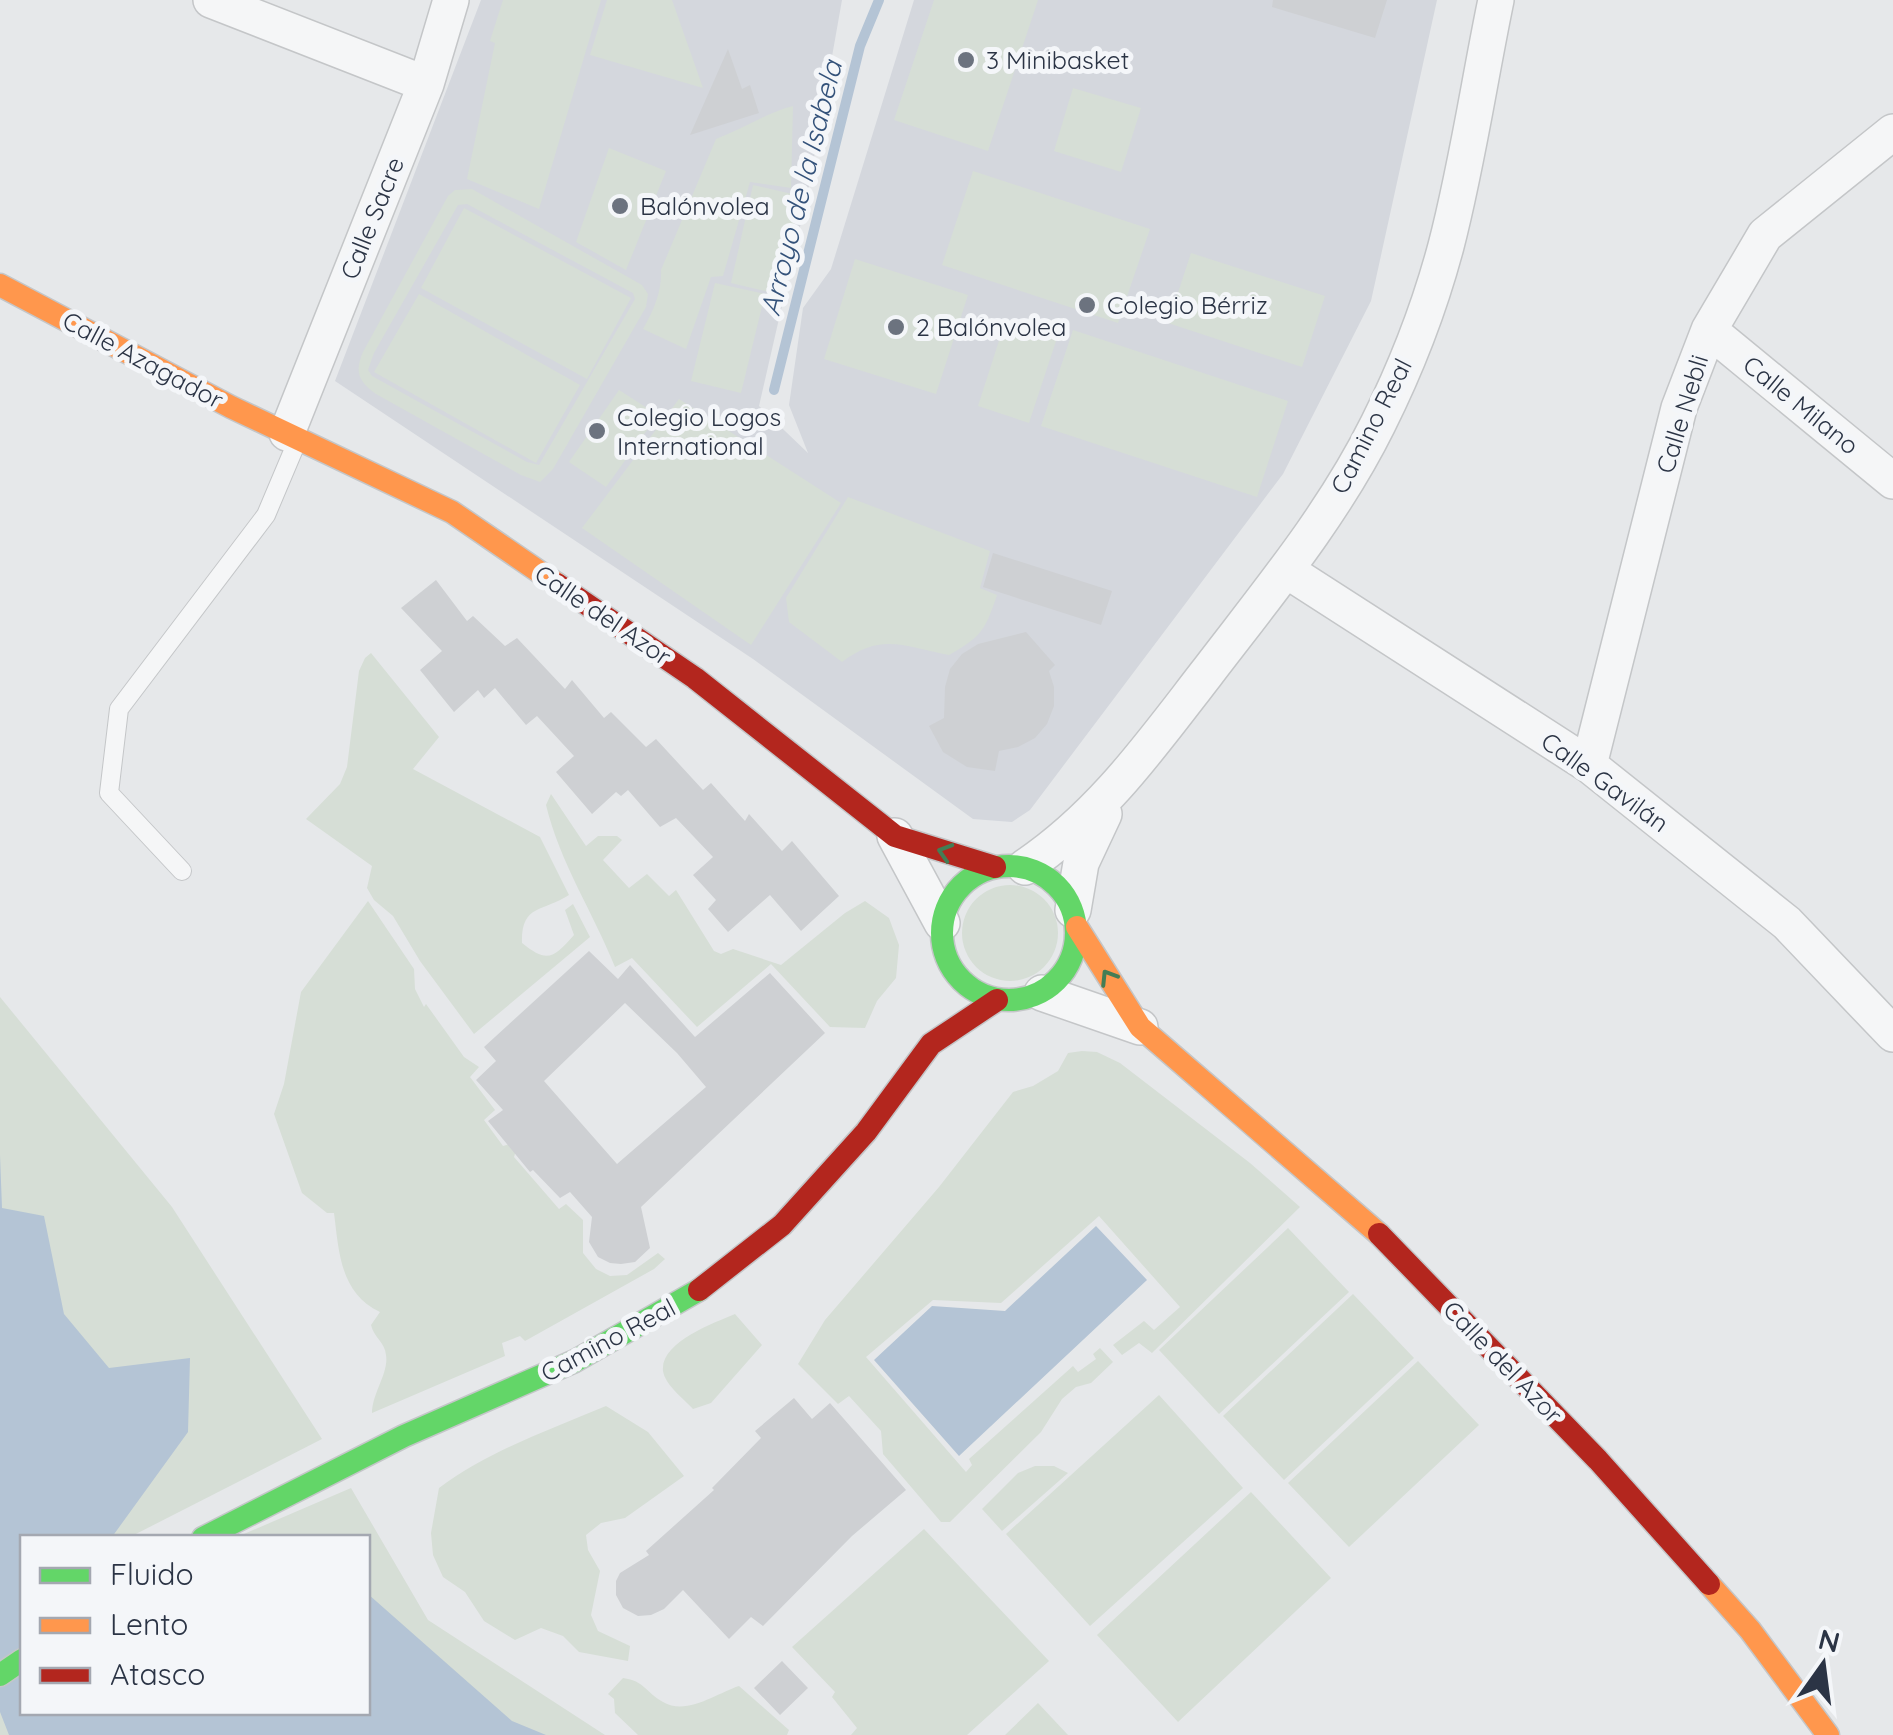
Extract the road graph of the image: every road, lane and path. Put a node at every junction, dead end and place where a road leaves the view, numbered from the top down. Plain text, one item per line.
1 (211, 0) edge
2 (451, 0) edge
3 (1496, 0) edge
4 (426, 84) junction
5 (1893, 132) edge
6 (0, 285) edge
7 (1710, 330) junction
8 (292, 436) junction
9 (1893, 480) edge
10 (1286, 570) junction
11 (1588, 764) junction
12 (1116, 791) junction
13 (895, 836) junction
14 (1010, 867) junction
15 (182, 870) dead end
16 (1075, 918) junction
17 (942, 924) junction
18 (950, 966) junction
19 (1042, 992) junction
20 (997, 1000) junction
21 (1140, 1027) junction
22 (1893, 1034) edge
23 (930, 1044) junction
24 (208, 1535) edge
25 (1828, 1735) edge

1 - 4 street
2 - 4 street, Calle Sacre
3 - 10 street, Camino Real
4 - 8 street, Calle Sacre
5 - 7 street, Calle Nebli
6 - 8 street, Calle Azagador
7 - 9 street, Calle Milano
7 - 11 street, Calle Nebli
8 - 13 street, Calle del Azor
8 - 15 lane
10 - 11 street, Calle Gavilán
10 - 12 street, Camino Real
11 - 22 street, Calle Gavilán
12 - 14 street, Camino Real
12 - 16 street, Camino Real
14 -> 13 street, Calle del Azor
13 - 17 street, Calle del Azor
14 - 16 street
14 - 17 street
16 - 19 street
21 -> 16 street, Calle del Azor
17 - 18 street
18 - 20 street
18 - 23 street, Camino Real
19 - 20 street
19 - 21 street, Calle del Azor
20 - 23 street, Camino Real
21 - 25 street, Calle del Azor
23 - 24 street, Camino Real

